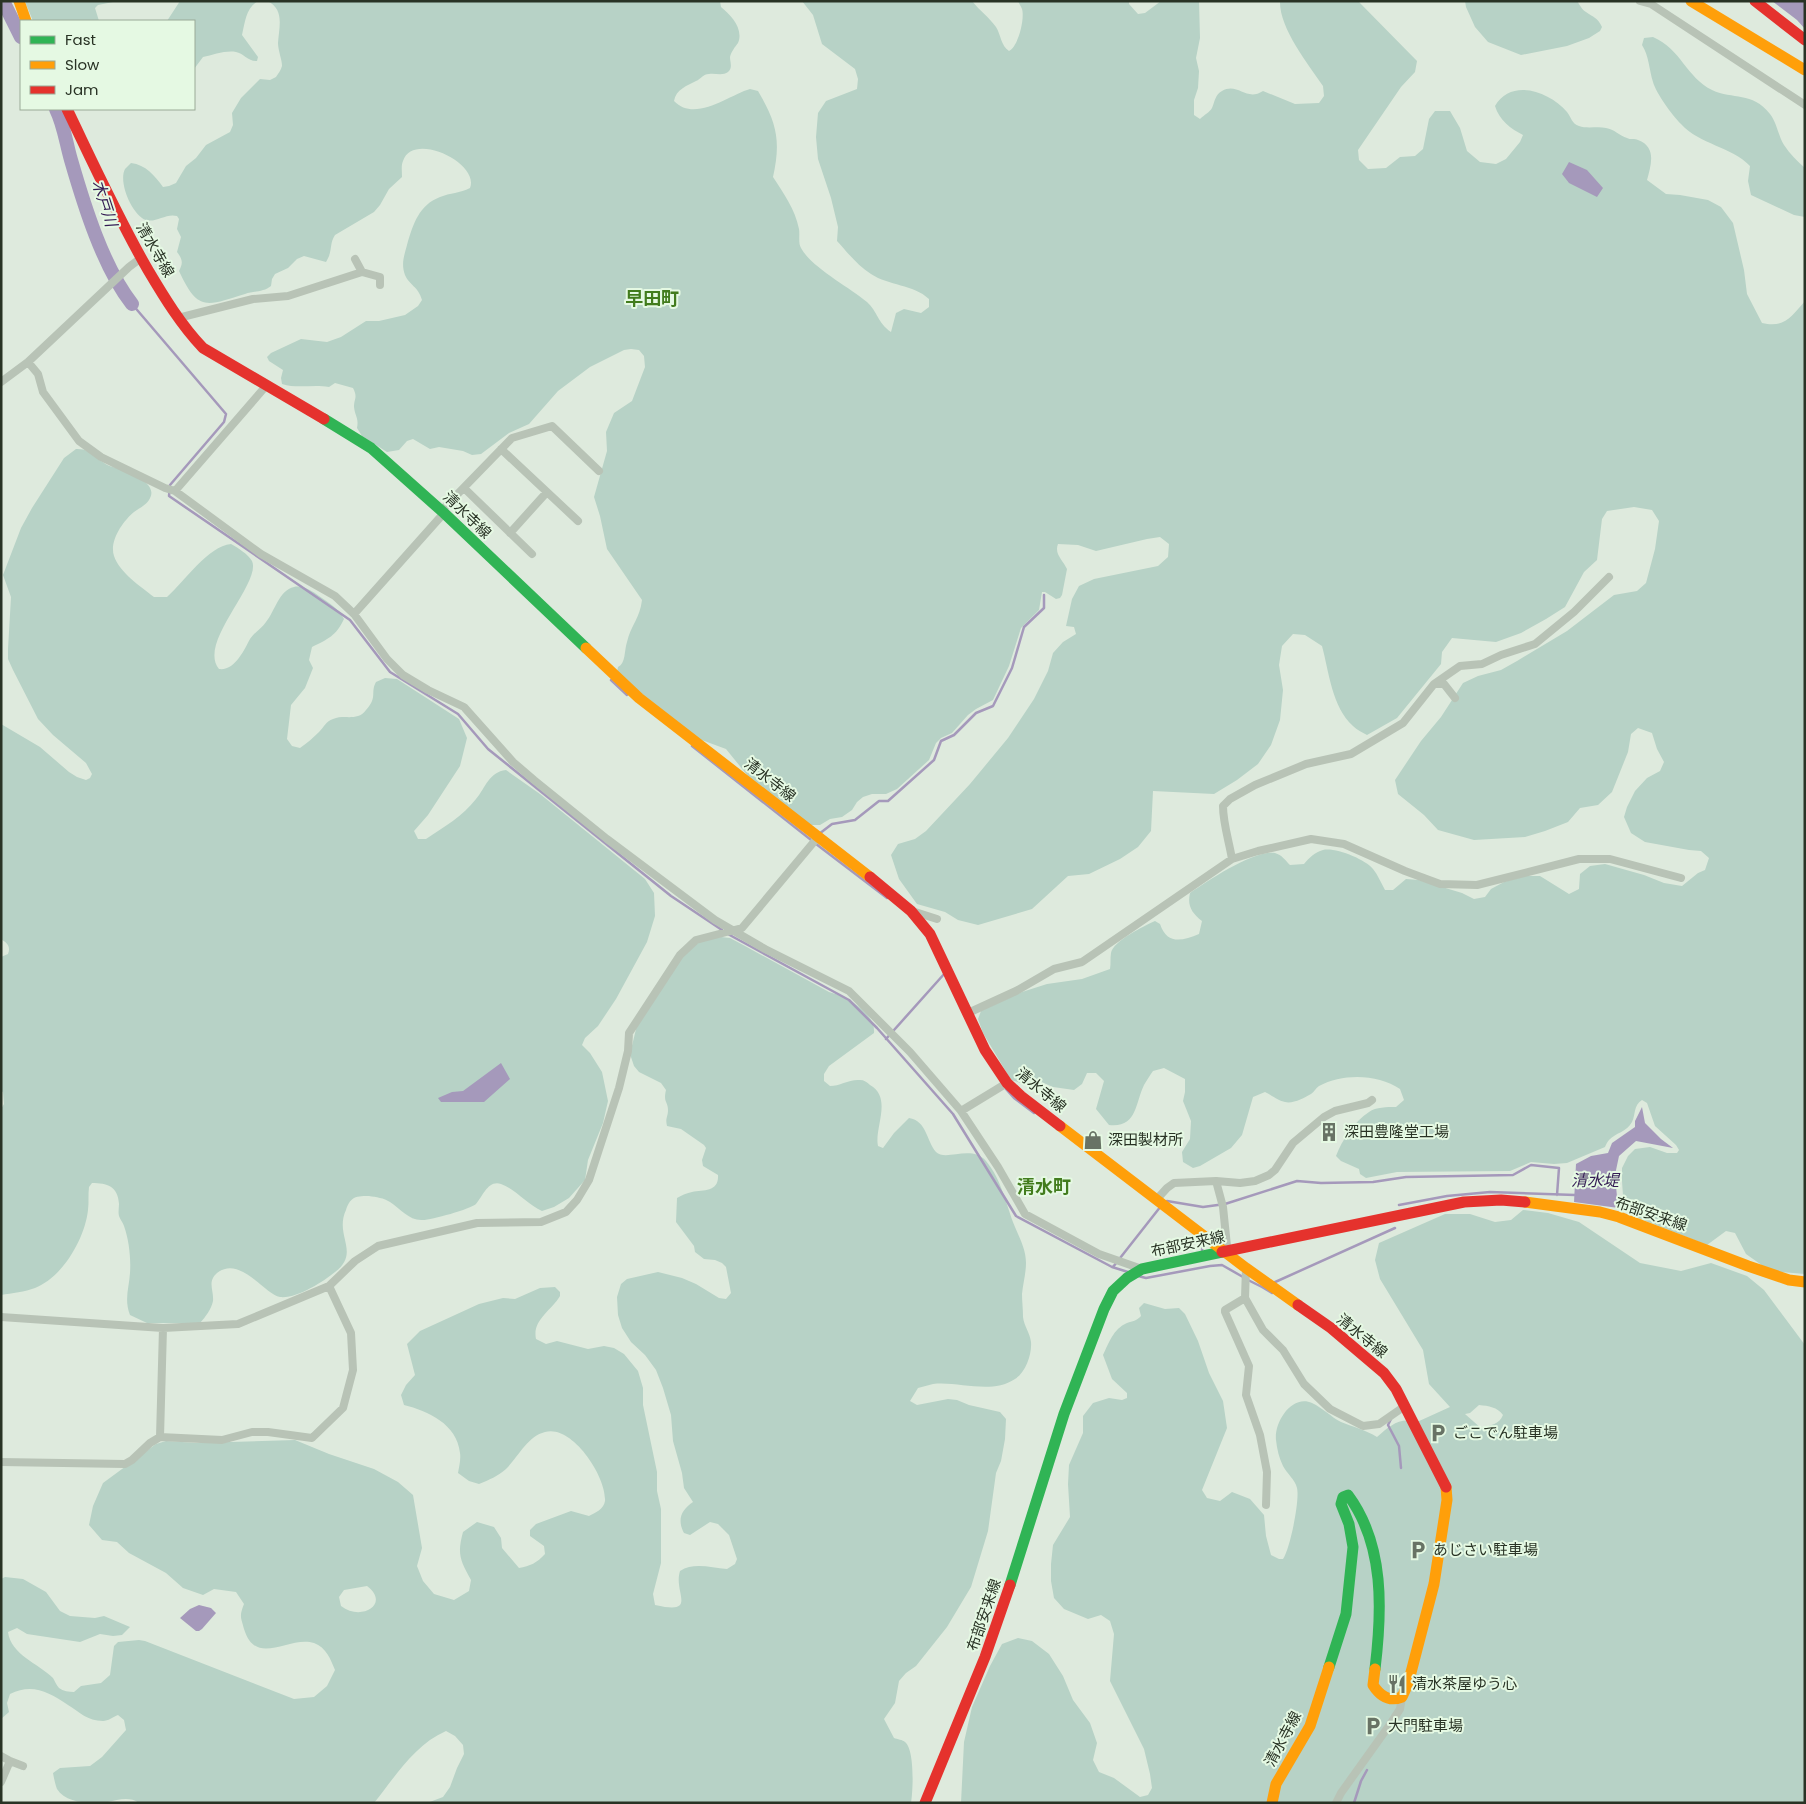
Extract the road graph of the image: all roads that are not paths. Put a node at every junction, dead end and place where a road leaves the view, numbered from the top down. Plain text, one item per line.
1 (19, 1) edge
2 (1640, 1) edge
3 (1691, 1) edge
4 (1755, 1) edge
5 (26, 20) edge
6 (1805, 40) edge
7 (1805, 70) edge
8 (1805, 105) edge
9 (67, 110) edge
10 (141, 258) junction
11 (355, 259) dead end
12 (383, 268) dead end
13 (362, 272) junction
14 (178, 318) junction
15 (28, 362) junction
16 (1, 382) edge
17 (266, 386) junction
18 (501, 449) junction
19 (599, 471) dead end
20 (464, 488) junction
21 (175, 491) junction
22 (547, 492) junction
23 (443, 512) junction
24 (578, 522) dead end
25 (510, 533) junction
26 (532, 554) dead end
27 (1609, 577) dead end
28 (354, 614) junction
29 (1434, 684) junction
30 (1455, 698) dead end
31 (818, 837) junction
32 (1232, 859) junction
33 (1681, 878) dead end
34 (911, 911) junction
35 (937, 919) dead end
36 (732, 930) junction
37 (968, 1013) junction
38 (1007, 1083) junction
39 (1372, 1100) dead end
40 (962, 1111) junction
41 (1216, 1181) junction
42 (1157, 1199) junction
43 (1226, 1252) junction
44 (1246, 1268) junction
45 (1142, 1269) junction
46 (1805, 1282) edge
47 (328, 1286) junction
48 (1245, 1298) junction
49 (1, 1317) edge
50 (163, 1328) junction
51 (1405, 1406) junction
52 (160, 1437) junction
53 (1, 1462) edge
54 (1266, 1505) dead end
55 (1402, 1697) junction
56 (1, 1756) edge
57 (10, 1761) junction
58 (22, 1766) dead end
59 (1, 1782) edge
60 (924, 1803) edge
61 (1272, 1803) edge
62 (1336, 1803) edge

1 - 5 main road
2 - 8 street
3 - 7 main road
4 - 6 main road
9 - 10 main road, 清水寺線
10 - 14 main road, 清水寺線
10 - 15 street
11 - 13 street
12 - 13 street
13 - 14 street
14 - 17 main road, 清水寺線
15 - 16 street
15 - 21 street
17 - 21 street
17 - 23 main road, 清水寺線
18 - 19 street
18 - 20 street
18 - 22 street
20 - 23 street
20 - 25 street
21 - 28 street
22 - 24 street
22 - 25 street
23 - 28 street
23 - 31 main road, 清水寺線
25 - 26 street
27 - 29 street
28 - 36 street
29 - 30 street
29 - 32 street
31 - 34 main road, 清水寺線
31 - 36 street
32 - 33 street
32 - 37 street
34 - 35 street
34 - 37 main road, 清水寺線
36 - 40 street
36 - 47 street
37 - 38 main road, 清水寺線
38 - 40 street
38 - 42 main road, 清水寺線
39 - 41 street
40 - 45 street
41 - 42 street
41 - 43 street
42 - 43 main road, 清水寺線
43 - 44 main road, 清水寺線
43 - 45 main road, 布部安来線
43 - 46 main road, 布部安来線
44 - 48 street
44 - 51 main road, 清水寺線
45 - 60 main road, 布部安来線
47 - 50 street
47 - 52 street
48 - 51 street
48 - 54 street
49 - 50 street
50 - 52 street
51 - 55 main road, 清水寺線
52 - 53 street
55 - 61 main road, 清水寺線
55 - 62 street
56 - 57 street
57 - 58 street
57 - 59 street

